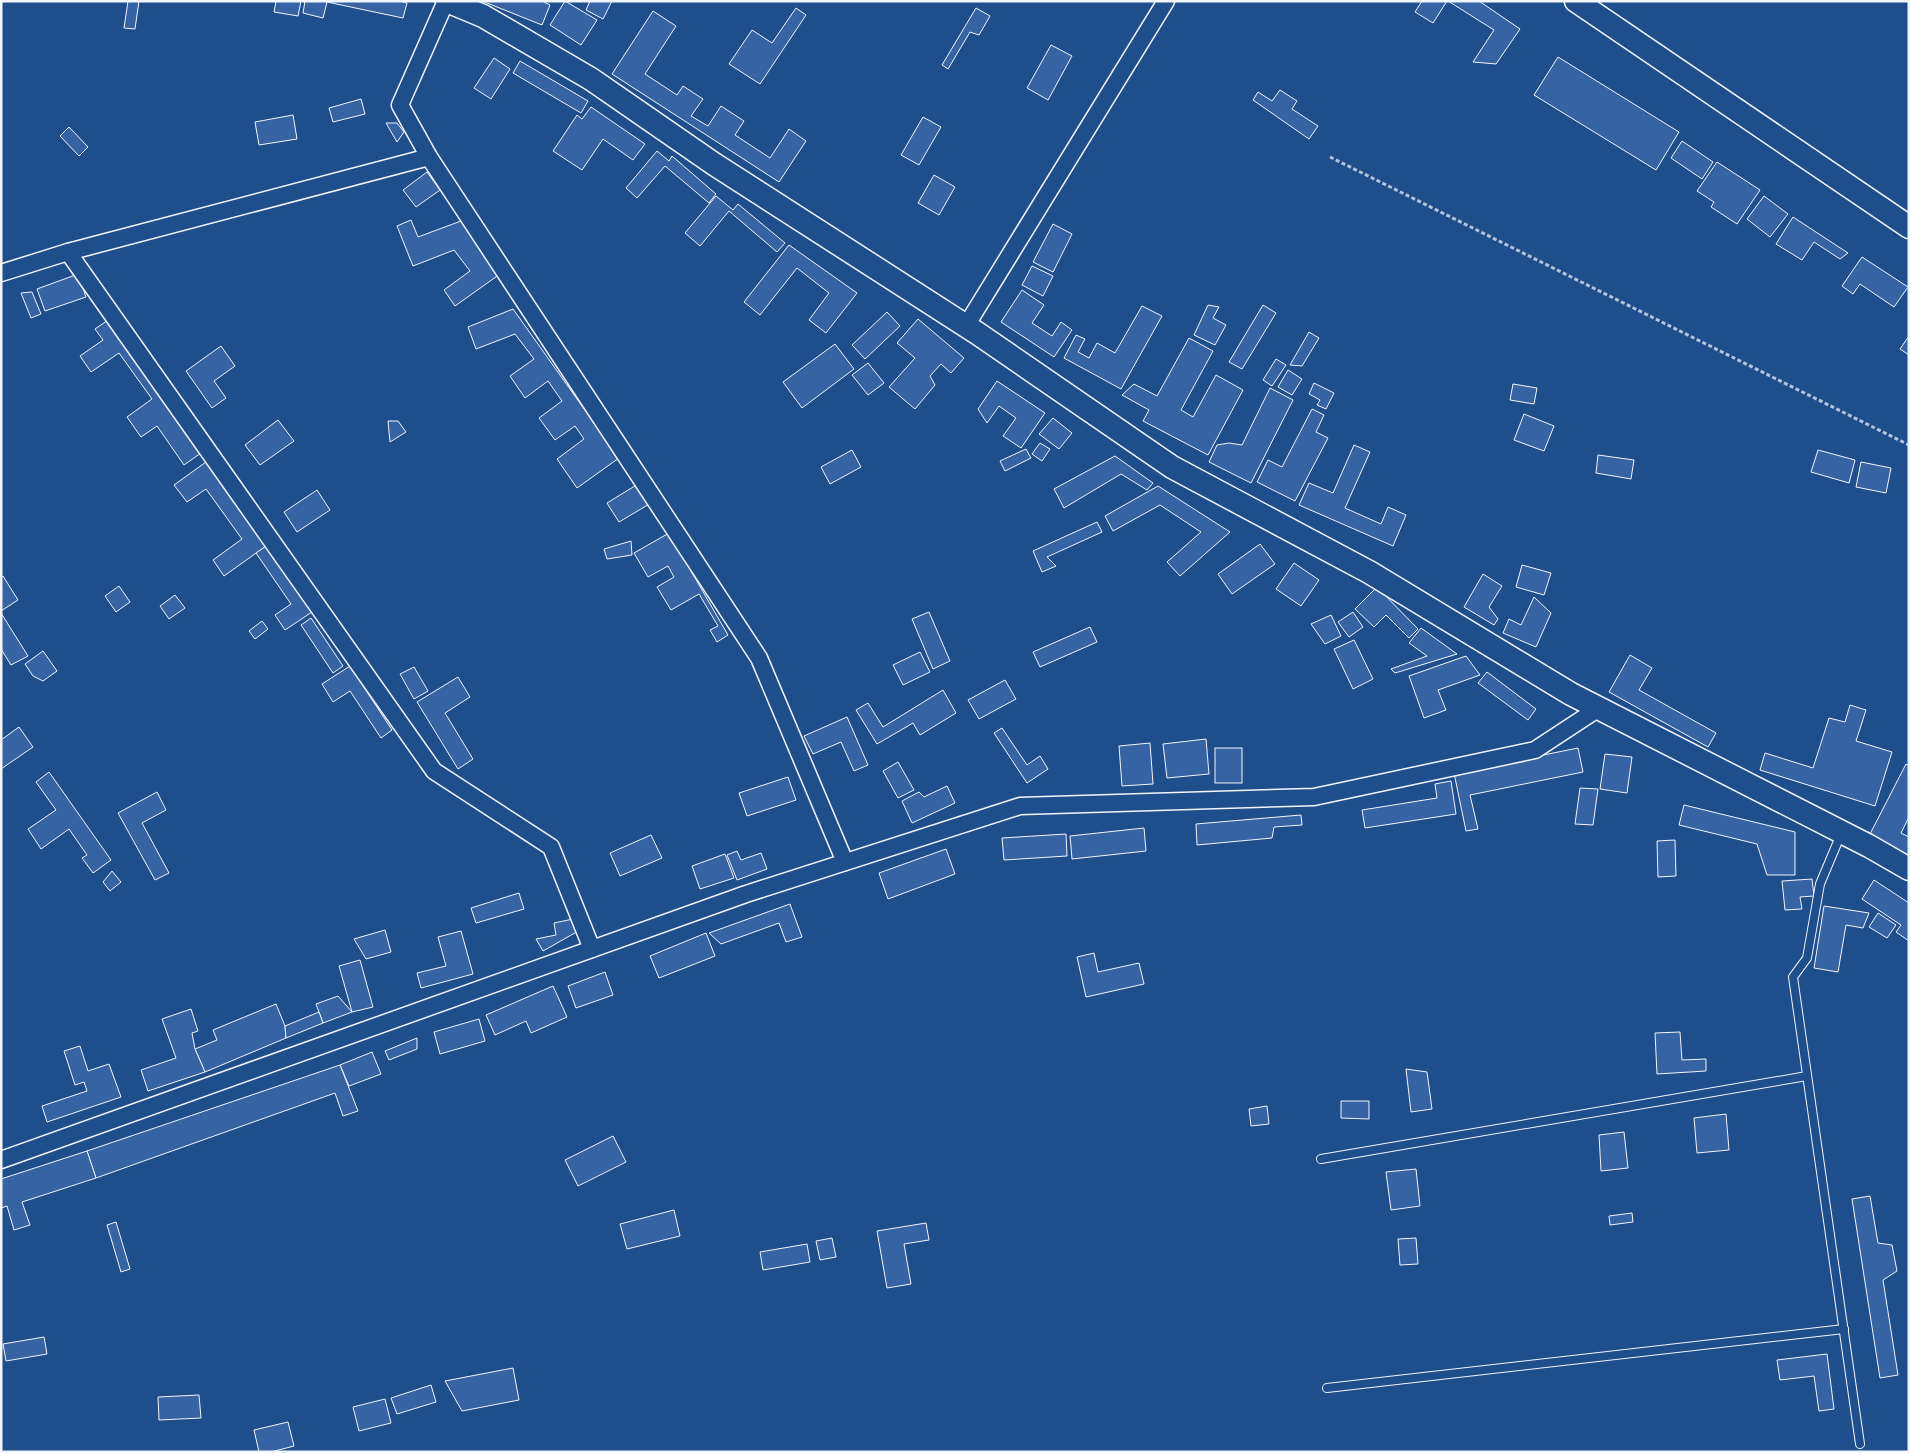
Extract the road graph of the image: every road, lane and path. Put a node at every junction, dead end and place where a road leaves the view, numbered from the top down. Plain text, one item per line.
1 (446, 1) edge
2 (1166, 1) edge
3 (1576, 1) edge
4 (429, 156) junction
5 (1330, 157) dead end
6 (1909, 227) edge
7 (68, 252) junction
8 (1, 273) edge
9 (966, 326) junction
10 (1909, 445) edge
11 (1599, 708) junction
12 (1842, 832) junction
13 (845, 862) junction
14 (1909, 869) edge
15 (592, 949) junction
16 (1808, 1076) junction
17 (1321, 1159) dead end
18 (1, 1160) edge
19 (1844, 1329) junction
20 (1327, 1388) dead end
21 (1860, 1444) dead end

1 - 4 street
1 - 9 street
2 - 9 street
3 - 6 street
4 - 7 street
4 - 13 street
5 - 10 path
7 - 8 street
7 - 15 street
9 - 11 street
11 - 12 street
11 - 13 street
12 - 14 street
12 - 16 lane
13 - 15 street
15 - 18 street
16 - 17 lane
16 - 19 lane
19 - 20 lane
19 - 21 lane

